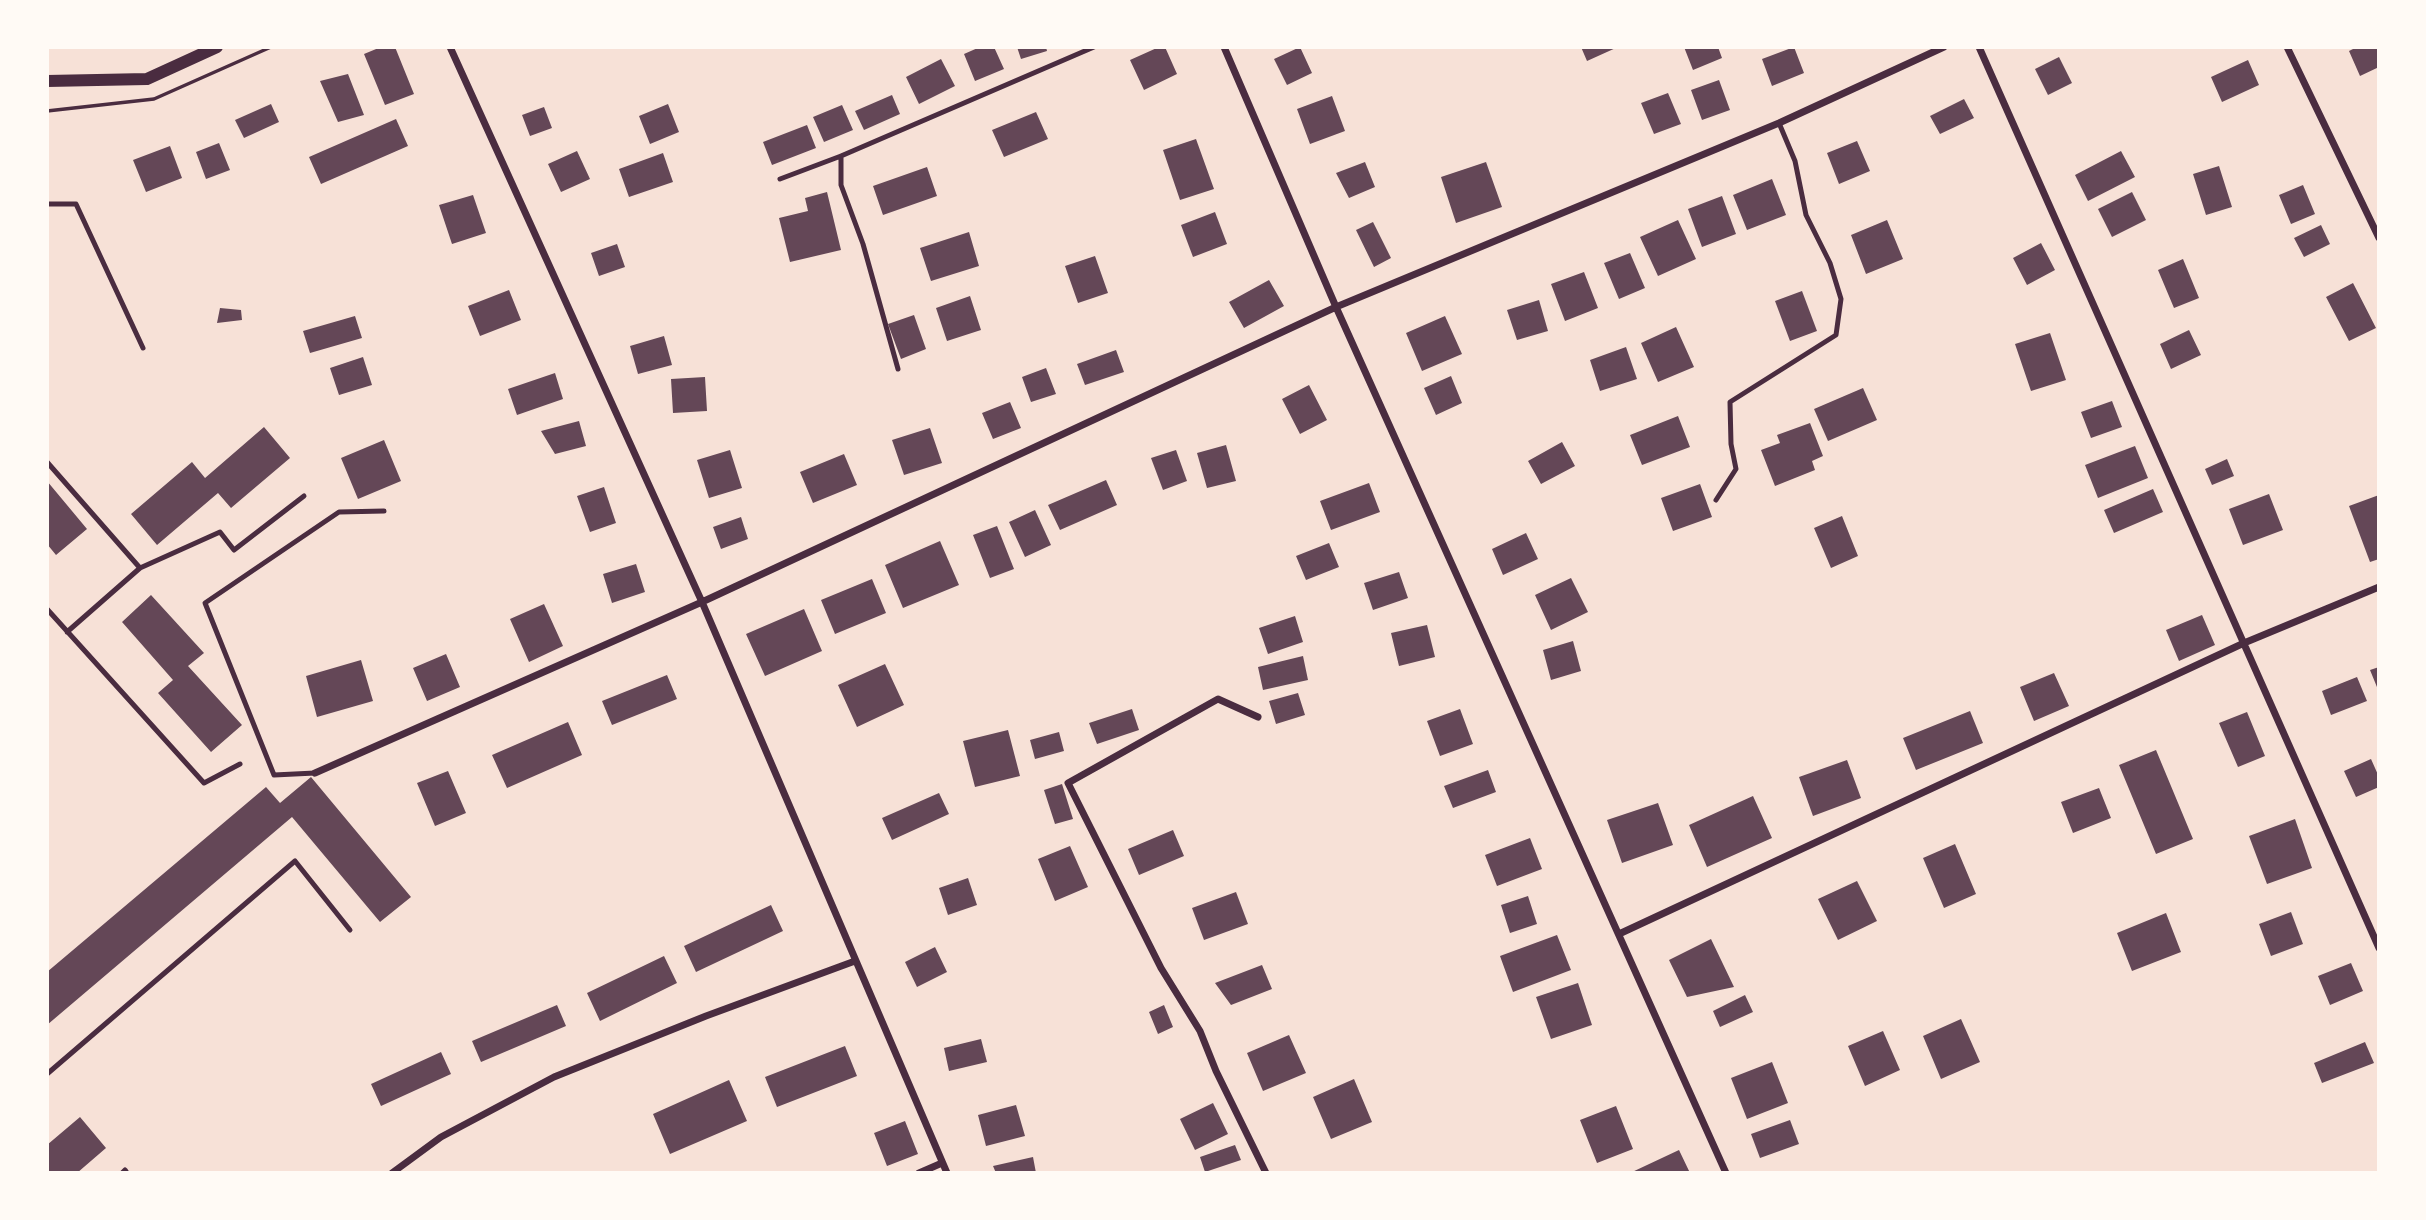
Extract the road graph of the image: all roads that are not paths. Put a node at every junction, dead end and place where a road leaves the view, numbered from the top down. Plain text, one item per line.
1 (217, 47) edge
2 (450, 47) edge
3 (1094, 47) edge
4 (1224, 47) edge
5 (1944, 47) edge
6 (1979, 47) edge
7 (2287, 47) edge
8 (47, 81) edge
9 (1779, 123) junction
10 (841, 156) junction
11 (780, 179) dead end
12 (47, 204) edge
13 (2379, 238) edge
14 (1336, 307) junction
15 (144, 348) dead end
16 (898, 369) dead end
17 (47, 462) edge
18 (304, 496) dead end
19 (1716, 500) dead end
20 (384, 511) dead end
21 (140, 568) junction
22 (2379, 587) edge
23 (702, 602) junction
24 (47, 609) edge
25 (67, 632) junction
26 (2244, 643) junction
27 (1258, 717) dead end
28 (240, 764) dead end
29 (315, 773) joint
30 (350, 930) dead end
31 (1619, 934) junction
32 (2379, 948) edge
33 (855, 961) junction
34 (47, 1074) edge
35 (942, 1163) junction
36 (122, 1173) edge
37 (127, 1173) edge
38 (391, 1173) edge
39 (919, 1173) edge
40 (947, 1173) edge
41 (1266, 1173) edge
42 (1726, 1173) edge

1 - 8 street
2 - 23 street
3 - 10 lane
4 - 14 street
5 - 9 street
6 - 26 street
7 - 13 street
9 - 14 street
9 - 19 lane
10 - 11 lane
10 - 16 lane
12 - 15 lane
14 - 23 street
14 - 31 street
17 - 21 lane
18 - 21 lane
20 - 29 lane
21 - 25 lane
22 - 26 street
23 - 29 street
23 - 33 street
24 - 25 lane
25 - 28 lane
26 - 31 street
26 - 32 street
27 - 41 street
30 - 34 lane
31 - 42 street
33 - 35 street
33 - 38 street
35 - 39 street
35 - 40 street
36 - 37 lane

